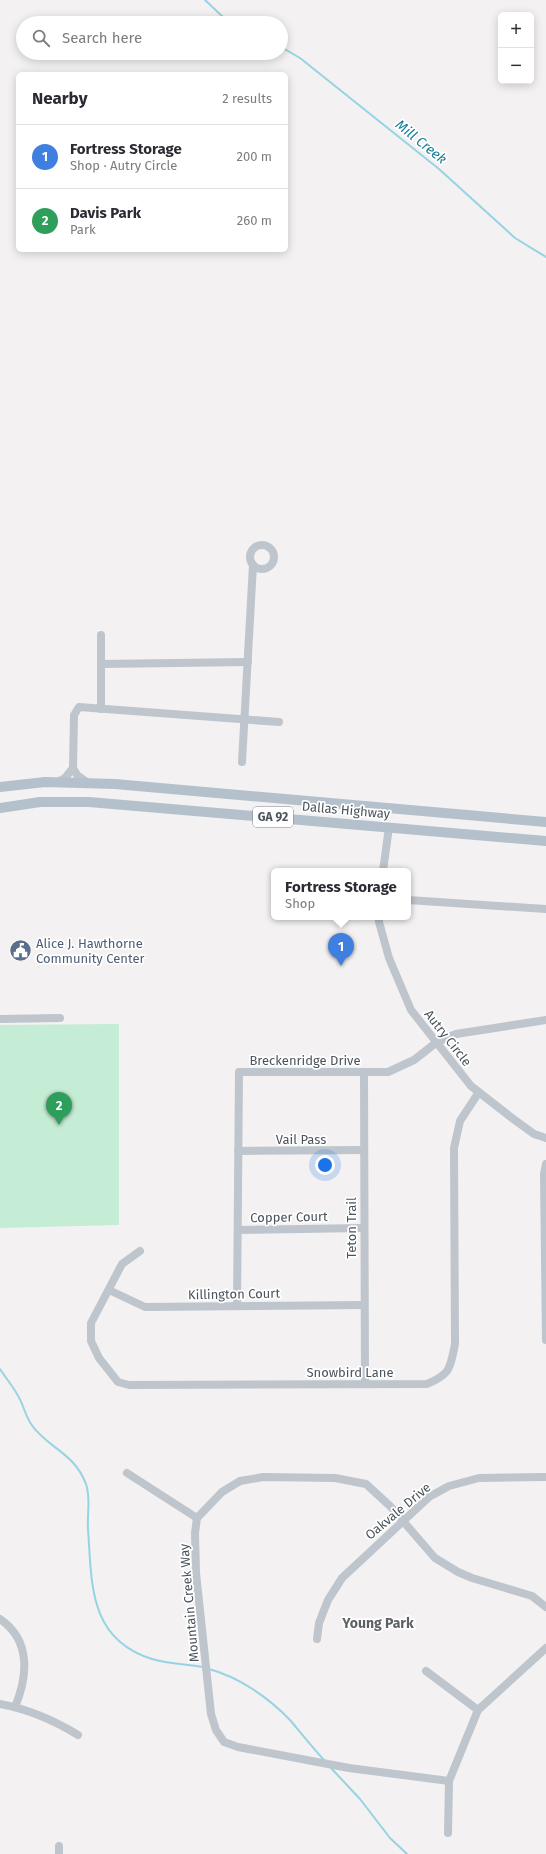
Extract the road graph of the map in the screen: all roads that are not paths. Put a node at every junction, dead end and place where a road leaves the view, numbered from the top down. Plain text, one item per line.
1 (253, 565) dead end
2 (101, 635) dead end
3 (248, 662) junction
4 (101, 664) junction
5 (102, 708) junction
6 (244, 720) junction
7 (280, 722) dead end
8 (242, 762) dead end
9 (73, 768) junction
10 (58, 782) junction
11 (88, 783) junction
12 (0, 787) edge
13 (0, 808) edge
14 (546, 822) edge
15 (389, 827) junction
16 (546, 841) edge
17 (384, 868) edge
18 (411, 900) edge
19 (546, 909) edge
20 (379, 920) edge
21 (60, 1018) dead end
22 (0, 1019) edge
23 (546, 1020) edge
24 (437, 1042) junction
25 (364, 1072) junction
26 (479, 1092) junction
27 (546, 1138) edge
28 (363, 1150) junction
29 (238, 1151) junction
30 (546, 1164) edge
31 (363, 1228) junction
32 (238, 1230) junction
33 (140, 1251) dead end
34 (109, 1290) junction
35 (363, 1305) junction
36 (237, 1306) junction
37 (546, 1340) edge
38 (365, 1384) junction
39 (127, 1474) dead end
40 (546, 1477) edge
41 (198, 1518) junction
42 (402, 1521) junction
43 (546, 1607) edge
44 (0, 1619) edge
45 (317, 1639) dead end
46 (546, 1648) edge
47 (426, 1671) dead end
48 (0, 1704) edge
49 (15, 1707) junction
50 (478, 1710) junction
51 (78, 1735) dead end
52 (449, 1781) junction
53 (448, 1833) dead end

1 - 3 street
2 - 4 street
3 - 4 street
3 - 6 street
4 - 5 street
5 - 6 street
5 - 9 street
6 - 7 street
6 - 8 street
9 - 10 street
9 - 11 street
10 - 11 main road, Dallas Highway / GA 92
10 - 12 main road, Dallas Highway / GA 92
11 - 14 main road, Dallas Highway / GA 92
13 - 15 main road, Dallas Highway / GA 92
15 - 16 main road, Dallas Highway / GA 92
15 - 17 street
18 - 19 street
20 - 24 street, Autry Circle
21 - 22 street
23 - 24 street, Breckenridge Drive
24 - 25 street, Breckenridge Drive
24 - 26 street, Autry Circle
25 - 28 street, Teton Trail
25 - 29 street, Breckenridge Drive
26 - 27 street, Autry Circle
26 - 38 street, Snowbird Lane
28 - 29 street, Vail Pass
28 - 31 street, Teton Trail
29 - 32 street, Breckenridge Drive
30 - 37 street
31 - 32 street, Copper Court
31 - 35 street, Teton Trail
32 - 36 street, Breckenridge Drive
33 - 34 street, Snowbird Lane
34 - 36 street, Killington Court
34 - 38 street, Snowbird Lane
35 - 36 street, Killington Court
35 - 38 street, Teton Trail
39 - 41 street
40 - 42 street, Oakvale Drive
41 - 42 street
41 - 52 street, Mountain Creek Way
42 - 43 street
42 - 45 street, Oakvale Drive
44 - 49 street
46 - 50 street
47 - 50 street
48 - 49 street
49 - 51 street
50 - 52 street
52 - 53 street

